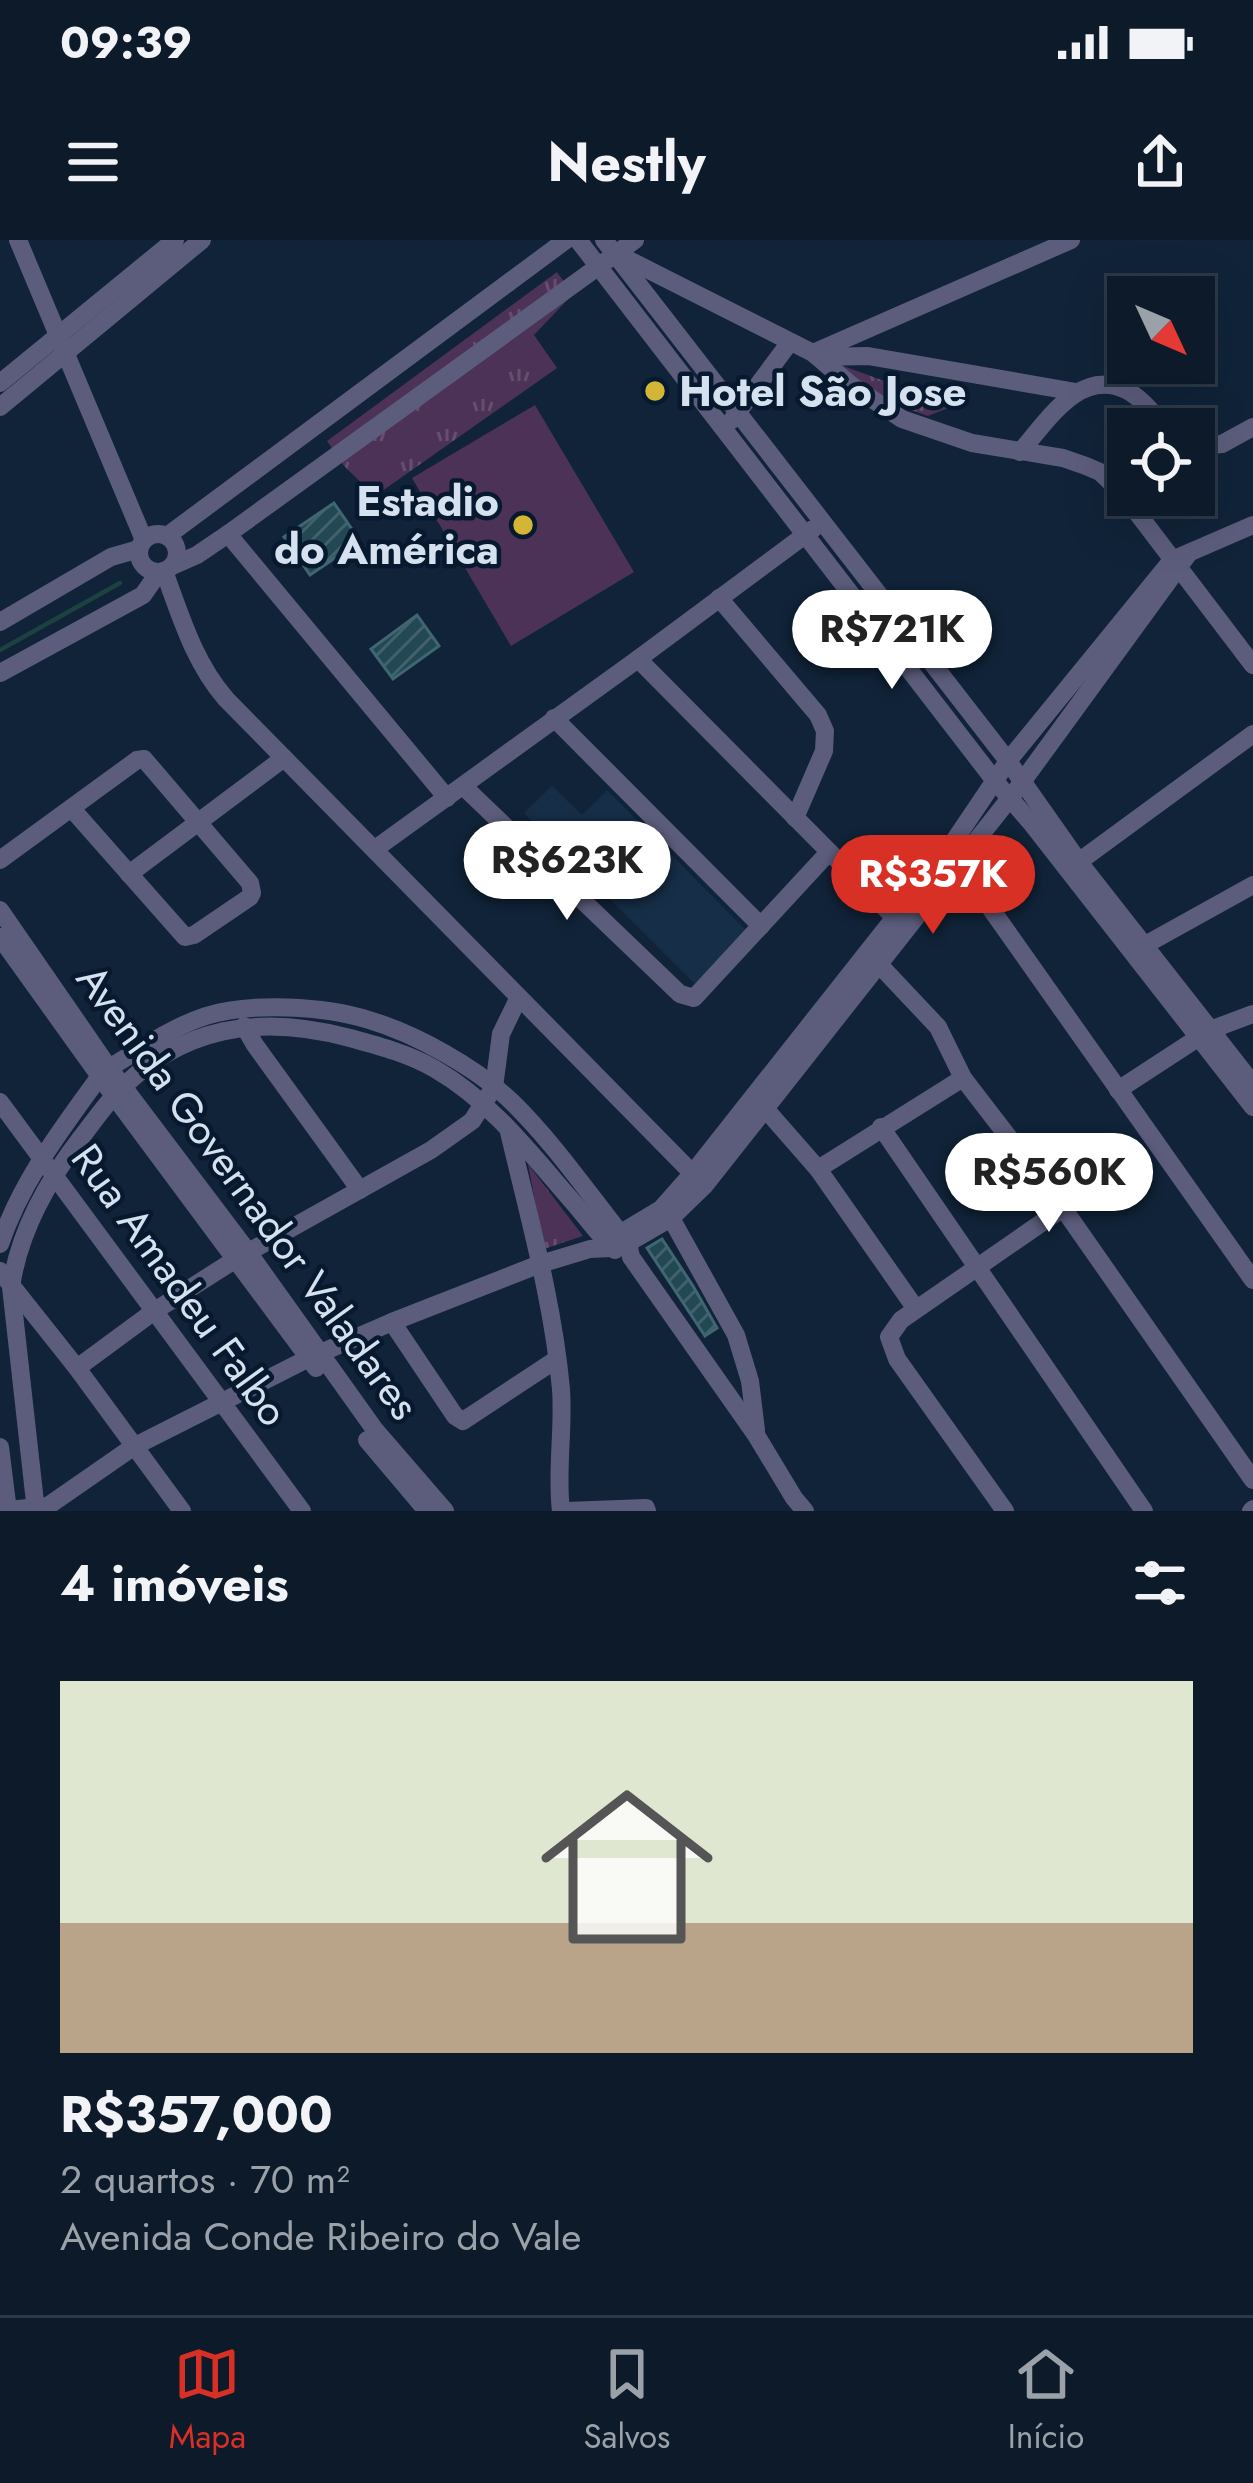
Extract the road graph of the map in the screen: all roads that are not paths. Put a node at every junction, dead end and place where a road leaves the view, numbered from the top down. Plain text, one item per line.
1 (18, 240) edge
2 (175, 240) edge
3 (202, 240) edge
4 (566, 240) edge
5 (578, 240) edge
6 (635, 240) edge
7 (1071, 240) edge
8 (609, 247) edge
9 (159, 265) junction
10 (597, 266) junction
11 (682, 341) junction
12 (790, 342) junction
13 (62, 344) junction
14 (666, 354) junction
15 (815, 355) junction
16 (0, 383) edge
17 (1076, 392) junction
18 (0, 406) edge
19 (1145, 408) edge
20 (738, 412) junction
21 (1253, 427) edge
22 (725, 429) junction
23 (1215, 445) edge
24 (1020, 452) junction
25 (1253, 525) edge
26 (813, 528) junction
27 (228, 534) junction
28 (167, 536) junction
29 (141, 545) junction
30 (1180, 561) junction
31 (165, 570) junction
32 (719, 598) junction
33 (0, 622) edge
34 (1246, 643) edge
35 (638, 659) junction
36 (1098, 665) junction
37 (1253, 665) edge
38 (0, 673) edge
39 (554, 718) junction
40 (1043, 718) junction
41 (1059, 733) junction
42 (1253, 734) edge
43 (284, 758) junction
44 (1008, 761) junction
45 (995, 781) junction
46 (1023, 781) junction
47 (455, 792) junction
48 (1010, 798) junction
49 (71, 809) junction
50 (795, 818) junction
51 (198, 822) junction
52 (375, 849) junction
53 (829, 852) junction
54 (954, 856) junction
55 (0, 860) edge
56 (1074, 866) junction
57 (129, 874) junction
58 (1253, 886) edge
59 (0, 910) edge
60 (900, 923) junction
61 (761, 926) junction
62 (0, 937) edge
63 (1138, 949) junction
64 (13, 956) edge
65 (873, 958) junction
66 (519, 997) junction
67 (1253, 1014) edge
68 (244, 1025) junction
69 (1204, 1033) junction
70 (105, 1072) junction
71 (962, 1078) junction
72 (1253, 1084) edge
73 (1118, 1090) junction
74 (119, 1092) junction
75 (490, 1095) junction
76 (0, 1102) edge
77 (760, 1102) junction
78 (1253, 1108) edge
79 (508, 1127) junction
80 (881, 1127) junction
81 (41, 1156) junction
82 (818, 1169) junction
83 (55, 1173) junction
84 (699, 1179) junction
85 (360, 1190) junction
86 (1063, 1208) junction
87 (666, 1213) junction
88 (0, 1244) edge
89 (614, 1245) junction
90 (242, 1255) junction
91 (540, 1264) junction
92 (976, 1268) junction
93 (6, 1279) edge
94 (1253, 1280) edge
95 (916, 1309) junction
96 (153, 1312) junction
97 (392, 1322) junction
98 (315, 1356) junction
99 (557, 1359) junction
100 (77, 1368) junction
101 (223, 1404) junction
102 (756, 1435) junction
103 (133, 1447) junction
104 (1, 1457) edge
105 (29, 1457) junction
106 (1253, 1480) edge
107 (432, 1507) edge
108 (43, 1509) edge
109 (8, 1511) edge
110 (182, 1511) edge
111 (302, 1511) edge
112 (564, 1511) edge
113 (647, 1511) edge
114 (805, 1511) edge
115 (1005, 1511) edge
116 (1144, 1511) edge

1 - 13 street
2 - 9 street
3 - 9 street
4 - 28 street
5 - 10 street
6 - 8 street
7 - 15 street
8 - 10 street
8 - 11 street
8 - 12 street
9 - 13 street
10 - 14 street
10 - 27 street
11 - 14 street
11 - 20 street
12 - 15 street
12 - 20 street
13 - 16 street
13 - 18 street
13 - 29 street
14 - 22 street
15 - 17 street
15 - 24 street
17 - 19 street
17 - 24 street
20 - 22 street
20 - 26 street
21 - 23 street
22 - 26 street
24 - 30 street
25 - 30 street
26 - 32 street
26 - 44 street
26 - 45 street
27 - 31 street
27 - 47 street
28 - 29 street
28 - 31 street
29 - 31 street
29 - 33 street
30 - 34 street
30 - 36 street
31 - 38 street
31 - 43 street
32 - 35 street
32 - 50 street
34 - 37 street
35 - 39 street
35 - 50 street
36 - 40 street
36 - 41 street
39 - 47 street
39 - 61 street
40 - 41 street
40 - 44 street
41 - 46 street
42 - 56 street
43 - 51 street
43 - 52 street
44 - 45 street
44 - 46 street
45 - 48 street
45 - 54 street
46 - 48 street
46 - 56 street
47 - 52 street
47 - 61 street
48 - 54 street
48 - 56 street
49 - 51 street
49 - 55 street
49 - 57 street
50 - 53 street
51 - 57 street
51 - 57 street
52 - 66 street
53 - 60 street
53 - 61 street
54 - 60 street
54 - 73 street
56 - 63 street
58 - 63 street
59 - 64 street, Avenida Governador Valadares
60 - 65 street
62 - 64 street, Avenida Governador Valadares
63 - 69 street
64 - 70 street, Avenida Governador Valadares
65 - 71 street
65 - 77 street
66 - 75 street
66 - 84 street
67 - 69 street
68 - 74 street
68 - 75 street
68 - 85 street
69 - 72 street
69 - 73 street
69 - 78 street
70 - 74 street, Avenida Governador Valadares
70 - 75 street
70 - 81 street
71 - 80 street
71 - 86 street
73 - 94 street
74 - 83 street
74 - 90 street, Avenida Governador Valadares
75 - 79 street
75 - 85 street
75 - 89 street
76 - 81 street, Rua Amadeu Falbo
77 - 82 street
77 - 84 street
79 - 89 street
79 - 91 street
80 - 82 street
80 - 92 street
81 - 83 street, Rua Amadeu Falbo
81 - 88 street
82 - 95 street
83 - 93 street
83 - 96 street, Rua Amadeu Falbo
84 - 87 street
85 - 90 street
86 - 92 street
86 - 106 street
87 - 89 street
87 - 102 street
89 - 91 street
89 - 102 street
90 - 96 street
90 - 98 street, Avenida Governador Valadares
91 - 97 street
91 - 99 street
92 - 95 street
92 - 116 street
93 - 100 street
93 - 105 street
95 - 115 street
96 - 100 street
96 - 101 street, Rua Amadeu Falbo
97 - 98 street
97 - 99 street
98 - 101 street
98 - 107 street, Avenida Governador Valadares
99 - 112 street
100 - 103 street
101 - 103 street
101 - 111 street, Rua Amadeu Falbo
102 - 114 street
103 - 108 street
103 - 110 street
104 - 105 street
104 - 109 street
105 - 108 street
108 - 109 street
112 - 113 street

